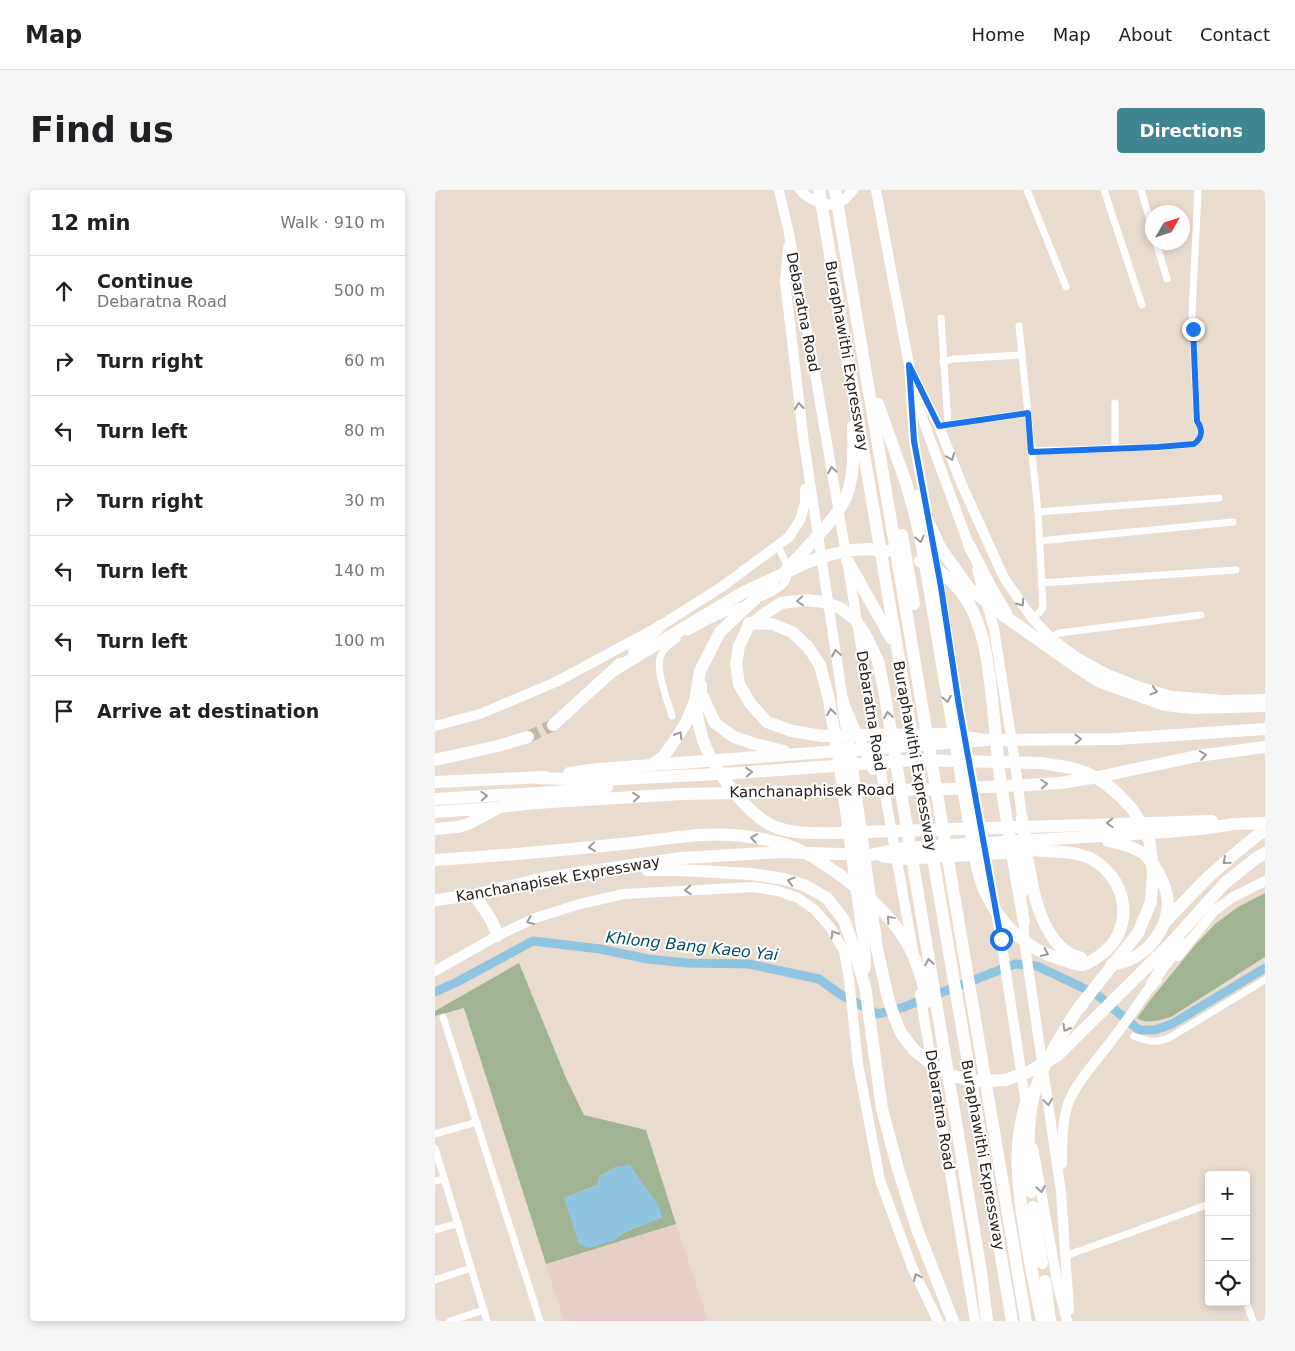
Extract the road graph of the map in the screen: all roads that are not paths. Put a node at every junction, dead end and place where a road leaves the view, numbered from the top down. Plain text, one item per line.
1 (779, 190) edge
2 (800, 190) edge
3 (814, 190) edge
4 (819, 190) edge
5 (835, 190) edge
6 (841, 190) edge
7 (853, 190) edge
8 (876, 190) edge
9 (1027, 190) edge
10 (1104, 190) edge
11 (1141, 190) edge
12 (1198, 190) edge
13 (1145, 205) edge
14 (789, 234) junction
15 (1158, 250) edge
16 (1167, 279) dead end
17 (1066, 287) dead end
18 (1142, 305) dead end
19 (941, 318) dead end
20 (1019, 326) dead end
21 (1022, 355) junction
22 (943, 362) junction
23 (909, 365) junction
24 (866, 370) junction
25 (850, 373) junction
26 (910, 385) junction
27 (1115, 403) dead end
28 (1028, 413) junction
29 (943, 426) junction
30 (803, 436) junction
31 (1115, 448) junction
32 (1031, 452) junction
33 (897, 458) junction
34 (1219, 498) dead end
35 (1038, 512) junction
36 (1233, 522) dead end
37 (1039, 541) junction
38 (969, 545) junction
39 (778, 546) junction
40 (847, 560) junction
41 (1236, 570) dead end
42 (1041, 584) junction
43 (1201, 616) dead end
44 (1032, 618) junction
45 (660, 626) junction
46 (891, 638) junction
47 (1051, 638) junction
48 (614, 670) junction
49 (1265, 699) edge
50 (695, 701) junction
51 (843, 701) junction
52 (1265, 706) edge
53 (1265, 710) edge
54 (672, 716) dead end
55 (553, 725) tunnel mouth
56 (435, 726) edge
57 (1265, 729) edge
58 (528, 737) tunnel mouth
59 (987, 740) junction
60 (1265, 747) edge
61 (802, 754) junction
62 (435, 760) edge
63 (665, 770) junction
64 (435, 782) edge
65 (885, 795) junction
66 (435, 799) edge
67 (500, 807) junction
68 (435, 812) edge
69 (1023, 819) junction
70 (1265, 823) edge
71 (1163, 827) junction
72 (435, 829) edge
73 (1265, 832) edge
74 (1032, 850) junction
75 (1265, 853) edge
76 (870, 855) junction
77 (435, 860) edge
78 (612, 869) junction
79 (1265, 881) edge
80 (1225, 883) junction
81 (474, 895) junction
82 (435, 900) edge
83 (1023, 922) junction
84 (497, 936) junction
85 (435, 971) edge
86 (1265, 980) edge
87 (1152, 984) junction
88 (865, 986) junction
89 (1077, 1010) junction
90 (443, 1017) dead end
91 (1134, 1036) dead end
92 (1040, 1074) junction
93 (1029, 1120) junction
94 (477, 1122) junction
95 (435, 1134) edge
96 (435, 1148) edge
97 (1003, 1171) junction
98 (444, 1178) junction
99 (435, 1182) edge
100 (1031, 1192) dead end
101 (1061, 1192) junction
102 (1205, 1205) edge
103 (1033, 1207) dead end
104 (457, 1223) junction
105 (435, 1230) edge
106 (1065, 1256) junction
107 (1042, 1263) dead end
108 (471, 1268) junction
109 (435, 1280) edge
110 (1045, 1281) dead end
111 (1247, 1306) edge
112 (484, 1310) junction
113 (449, 1321) edge
114 (487, 1321) edge
115 (540, 1321) edge
116 (938, 1321) edge
117 (953, 1321) edge
118 (975, 1321) edge
119 (986, 1321) edge
120 (1006, 1321) edge
121 (1012, 1321) edge
122 (1028, 1321) edge
123 (1042, 1321) edge
124 (1050, 1321) edge
125 (1069, 1321) edge
126 (1253, 1321) edge

1 - 14 main road, Debaratna Road
2 - 7 main road
3 - 46 highway, Debaratna Road
4 - 25 highway, Buraphawithi Expressway
5 - 24 highway, Buraphawithi Expressway
6 - 97 highway
8 - 23 main road
9 - 17 street
10 - 18 street
11 - 13 street
12 - 31 street
30 -> 14 main road
40 -> 14 main road, Debaratna Road
15 - 16 street
19 - 22 street
20 - 21 street
21 - 22 street
21 - 28 street
22 - 29 street
23 - 26 main road
23 - 29 main road
24 - 33 highway
24 - 122 highway, Buraphawithi Expressway
25 - 50 highway
25 - 121 highway, Buraphawithi Expressway
26 - 38 main road
26 - 93 main road
27 - 31 street
28 - 29 street
28 - 32 street
29 -> 44 main road
30 - 39 main road
51 -> 30 main road
31 - 32 street
32 - 35 street
33 - 52 highway
33 -> 74 highway
34 - 35 street
35 - 37 street
36 - 37 street
37 - 42 street
38 - 53 highway
38 - 69 main road
39 - 45 main road
39 - 54 street
40 - 46 highway
40 - 65 main road, Debaratna Road
41 - 42 street
42 - 44 street
43 - 47 street
44 - 47 main road
45 - 48 highway
45 - 56 main road
46 - 120 highway, Debaratna Road
47 -> 49 main road
48 - 55 highway
48 - 83 highway
66 -> 50 highway
71 -> 50 highway
51 - 65 main road
51 - 80 highway
59 -> 57 highway
58 - 62 highway
59 - 61 highway
119 -> 59 highway
67 -> 60 highway, Kanchanaphisek Road
61 - 63 highway
88 -> 61 highway
63 - 64 highway
63 -> 89 highway
65 - 118 main road, Debaratna Road
67 - 68 highway
67 - 72 highway
69 - 74 highway
69 - 83 main road
70 - 71 highway
71 - 76 highway
73 -> 89 highway
74 - 76 highway
75 - 80 highway
76 - 78 highway, Kanchanapisek Expressway
119 -> 77 highway
78 - 81 highway, Kanchanapisek Expressway
88 -> 78 highway
79 - 87 main road
80 - 87 highway
81 - 82 highway, Kanchanapisek Expressway
81 - 84 highway
83 -> 101 main road
84 - 85 main road
116 -> 84 main road
86 - 91 street
87 - 101 main road
88 - 117 highway
89 -> 92 highway
90 - 94 street
92 - 100 highway
92 - 123 highway
93 - 97 highway
93 -> 125 main road
94 - 95 street
94 - 115 street
96 - 98 street
97 - 122 highway
98 - 99 street
98 - 104 street
101 - 106 main road
102 - 106 street
103 - 107 highway
104 - 105 street
104 - 108 street
106 - 125 main road
108 - 109 street
108 - 112 street
110 - 124 highway
111 - 126 street
112 - 113 street
112 - 114 street

